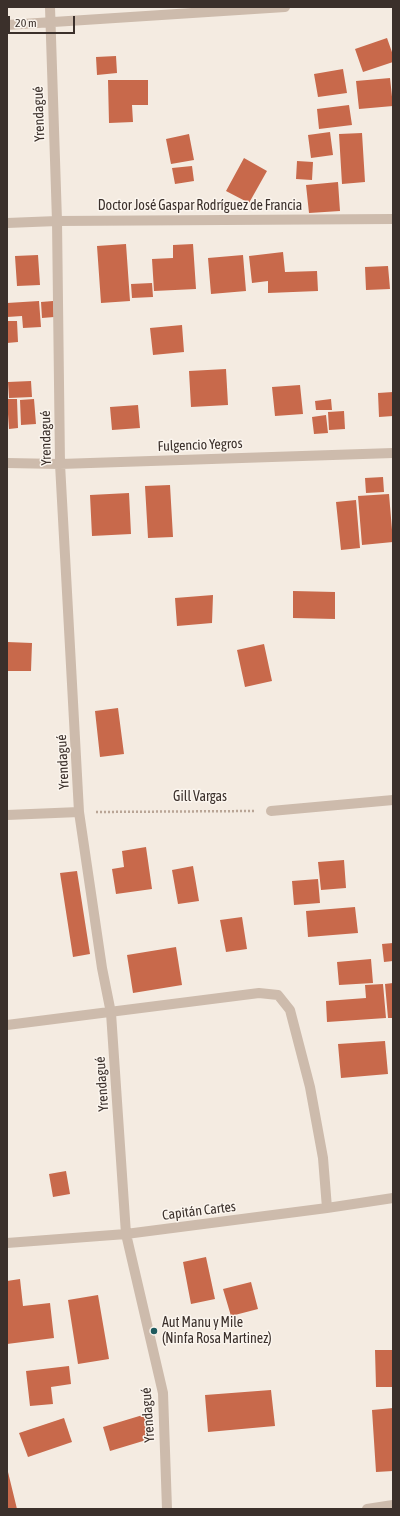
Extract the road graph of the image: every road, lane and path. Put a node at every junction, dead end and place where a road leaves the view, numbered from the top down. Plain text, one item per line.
1 (50, 7) edge
2 (285, 7) edge
3 (265, 8) edge
4 (50, 21) junction
5 (7, 25) edge
6 (393, 219) edge
7 (57, 221) junction
8 (7, 223) edge
9 (393, 453) edge
10 (7, 463) edge
11 (60, 464) junction
12 (393, 800) edge
13 (271, 811) joint
14 (79, 812) junction
15 (7, 815) edge
16 (111, 1013) junction
17 (7, 1025) edge
18 (393, 1198) edge
19 (327, 1208) junction
20 (126, 1234) junction
21 (7, 1243) edge
22 (393, 1505) edge
23 (167, 1509) edge
24 (367, 1509) edge

1 - 4 street, Yrendagué
2 - 3 street
3 - 4 street
4 - 5 street
4 - 7 street, Yrendagué
6 - 7 street, Doctor José Gaspar Rodríguez de Francia
7 - 8 street, Doctor José Gaspar Rodríguez de Francia
7 - 11 street, Yrendagué
9 - 11 street, Fulgencio Yegros
10 - 11 street, Fulgencio Yegros
11 - 14 street, Yrendagué
12 - 13 street
13 - 14 path, Gill Vargas
14 - 15 street
14 - 16 street, Yrendagué
16 - 17 street
16 - 19 street
16 - 20 street, Yrendagué
18 - 19 street, Capitán Cartes
19 - 20 street, Capitán Cartes
20 - 21 street, Capitán Cartes
20 - 23 street, Yrendagué
22 - 24 street

